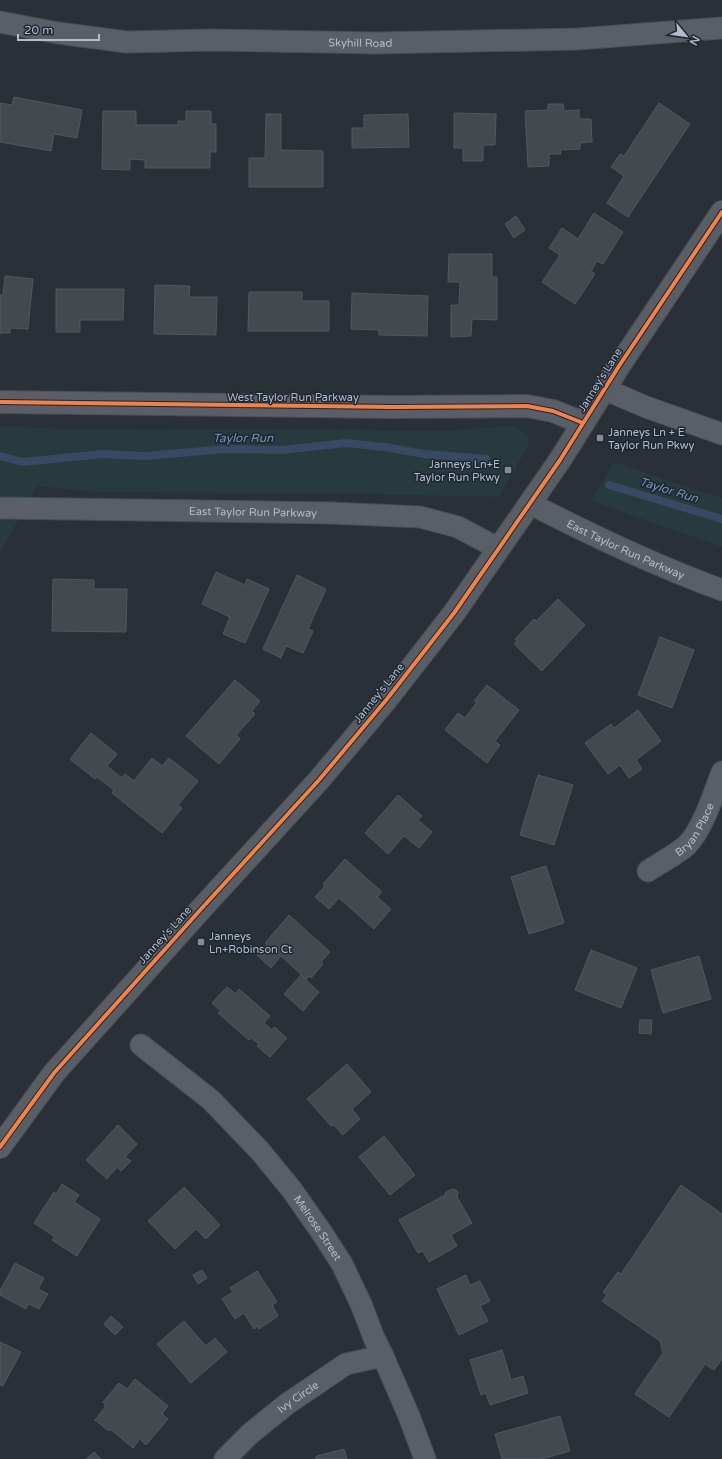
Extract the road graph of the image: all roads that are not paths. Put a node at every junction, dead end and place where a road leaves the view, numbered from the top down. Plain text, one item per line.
1 (0, 22) edge
2 (722, 28) edge
3 (722, 212) edge
4 (604, 389) junction
5 (0, 402) edge
6 (583, 423) junction
7 (722, 434) edge
8 (531, 504) junction
9 (0, 508) edge
10 (499, 549) junction
11 (722, 590) edge
12 (722, 772) edge
13 (648, 871) dead end
14 (141, 1045) dead end
15 (0, 1147) edge
16 (383, 1356) junction
17 (225, 1459) edge
18 (425, 1459) edge

1 - 2 street, Skyhill Road
3 - 4 main road, Janney's Lane
4 - 6 main road, Janney's Lane
4 - 7 street
5 - 6 street, West Taylor Run Parkway
6 - 8 main road, Janney's Lane
8 - 10 main road, Janney's Lane
8 - 11 street, East Taylor Run Parkway
9 - 10 street, East Taylor Run Parkway
10 - 15 main road, Janney's Lane
12 - 13 street, Bryan Place
14 - 16 street, Melrose Street
16 - 17 street, Ivy Circle
16 - 18 street, Melrose Street

